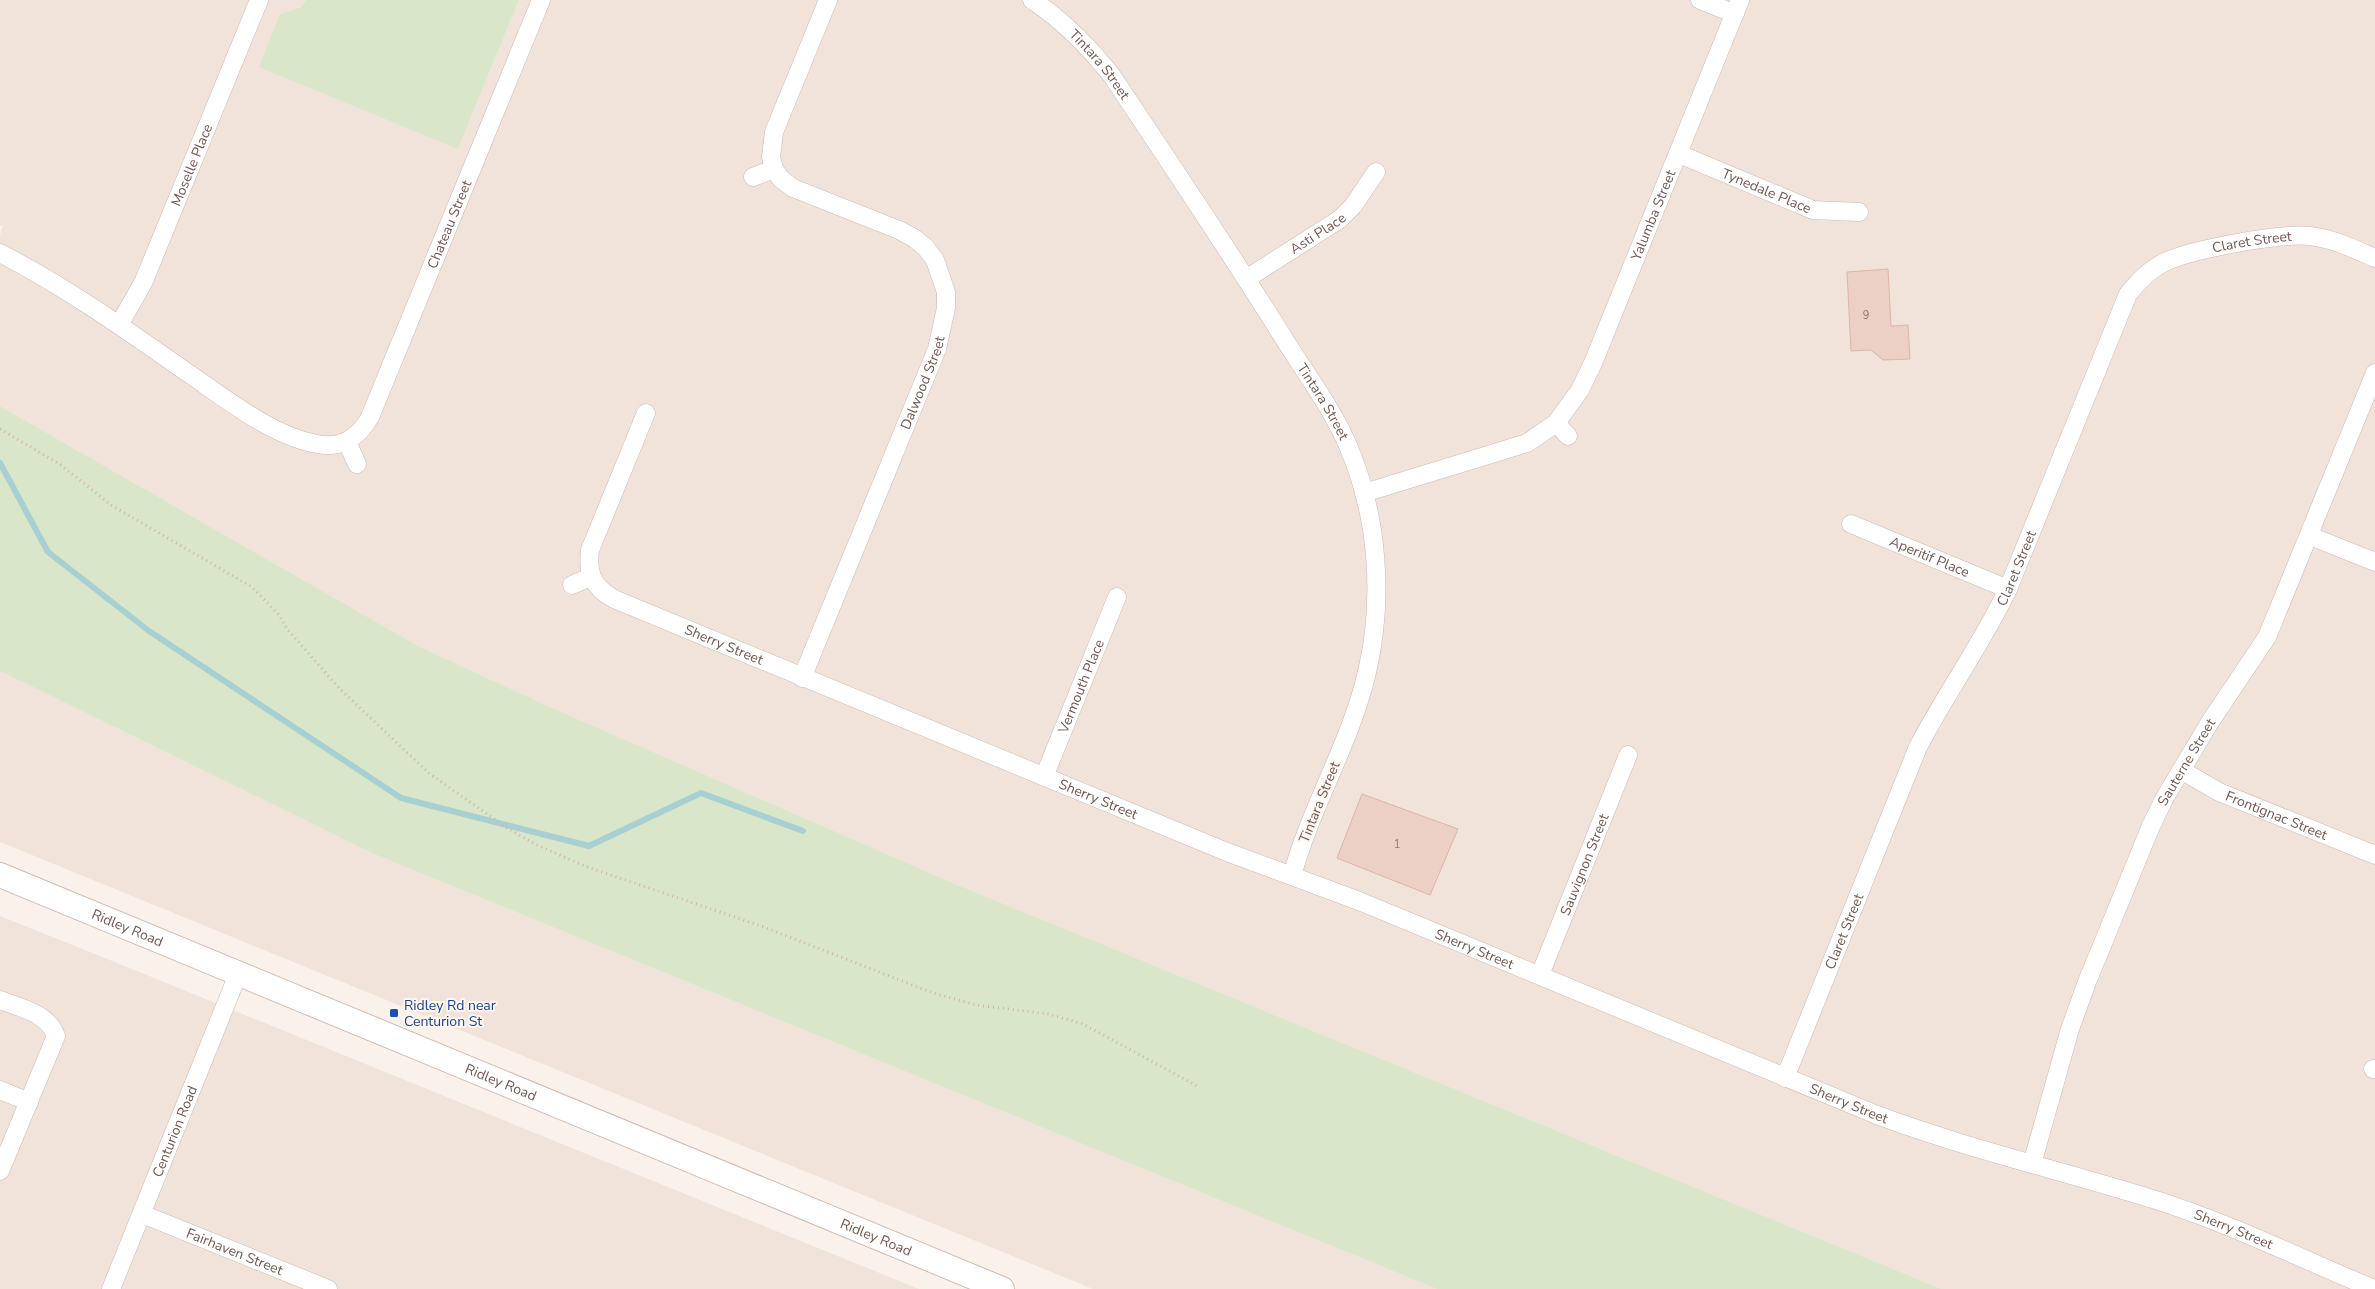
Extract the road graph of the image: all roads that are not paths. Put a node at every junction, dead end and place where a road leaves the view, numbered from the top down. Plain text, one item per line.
1 (259, 0) edge
2 (541, 0) edge
3 (828, 0) edge
4 (1032, 0) edge
5 (1700, 0) edge
6 (1737, 7) edge
7 (1678, 154) junction
8 (774, 169) junction
9 (1376, 172) dead end
10 (753, 176) dead end
11 (1859, 212) dead end
12 (0, 253) edge
13 (2375, 258) edge
14 (1246, 279) junction
15 (119, 326) junction
16 (2375, 373) edge
17 (646, 413) dead end
18 (1556, 423) junction
19 (1568, 436) dead end
20 (347, 442) junction
21 (357, 464) dead end
22 (1364, 492) junction
23 (1851, 524) dead end
24 (2310, 536) junction
25 (2375, 562) edge
26 (590, 577) junction
27 (572, 585) dead end
28 (2008, 589) junction
29 (1117, 597) dead end
30 (802, 678) junction
31 (1628, 755) dead end
32 (2181, 770) junction
33 (1044, 777) junction
34 (2375, 855) edge
35 (0, 875) edge
36 (1292, 876) junction
37 (238, 974) junction
38 (1540, 975) junction
39 (0, 1000) edge
40 (1785, 1078) junction
41 (0, 1090) edge
42 (29, 1102) junction
43 (2032, 1164) junction
44 (0, 1171) edge
45 (142, 1214) junction
46 (111, 1289) edge
47 (328, 1289) edge
48 (1002, 1289) edge
49 (2374, 1289) edge

1 - 15 street, Moselle Place
2 - 20 street, Chateau Street
3 - 8 street
4 - 14 street, Tintara Street
5 - 6 street
6 - 7 street, Yalumba Street
7 - 11 street, Tynedale Place
7 - 18 street, Yalumba Street
8 - 10 street
8 - 30 street, Dalwood Street
9 - 14 street, Asti Place
12 - 15 street
13 - 28 street, Claret Street
14 - 22 street, Tintara Street
15 - 20 street
16 - 24 street, Sauterne Street
17 - 26 street
18 - 19 street
18 - 22 street, Yalumba Street
20 - 21 street
22 - 36 street, Tintara Street
23 - 28 street, Aperitif Place
24 - 25 street
24 - 32 street, Sauterne Street
26 - 27 street
26 - 30 street, Sherry Street
28 - 40 street, Claret Street
29 - 33 street, Vermouth Place
30 - 33 street, Sherry Street
31 - 38 street, Sauvignon Street
32 - 34 street, Frontignac Street
32 - 43 street, Sauterne Street
33 - 36 street, Sherry Street
35 - 37 street, Ridley Road
36 - 38 street, Sherry Street
37 - 45 street, Centurion Road
37 - 48 street, Ridley Road
38 - 40 street, Sherry Street
39 - 42 street
40 - 43 street, Sherry Street
41 - 42 street
42 - 44 street
43 - 49 street, Sherry Street
45 - 46 street, Centurion Road
45 - 47 street, Fairhaven Street

